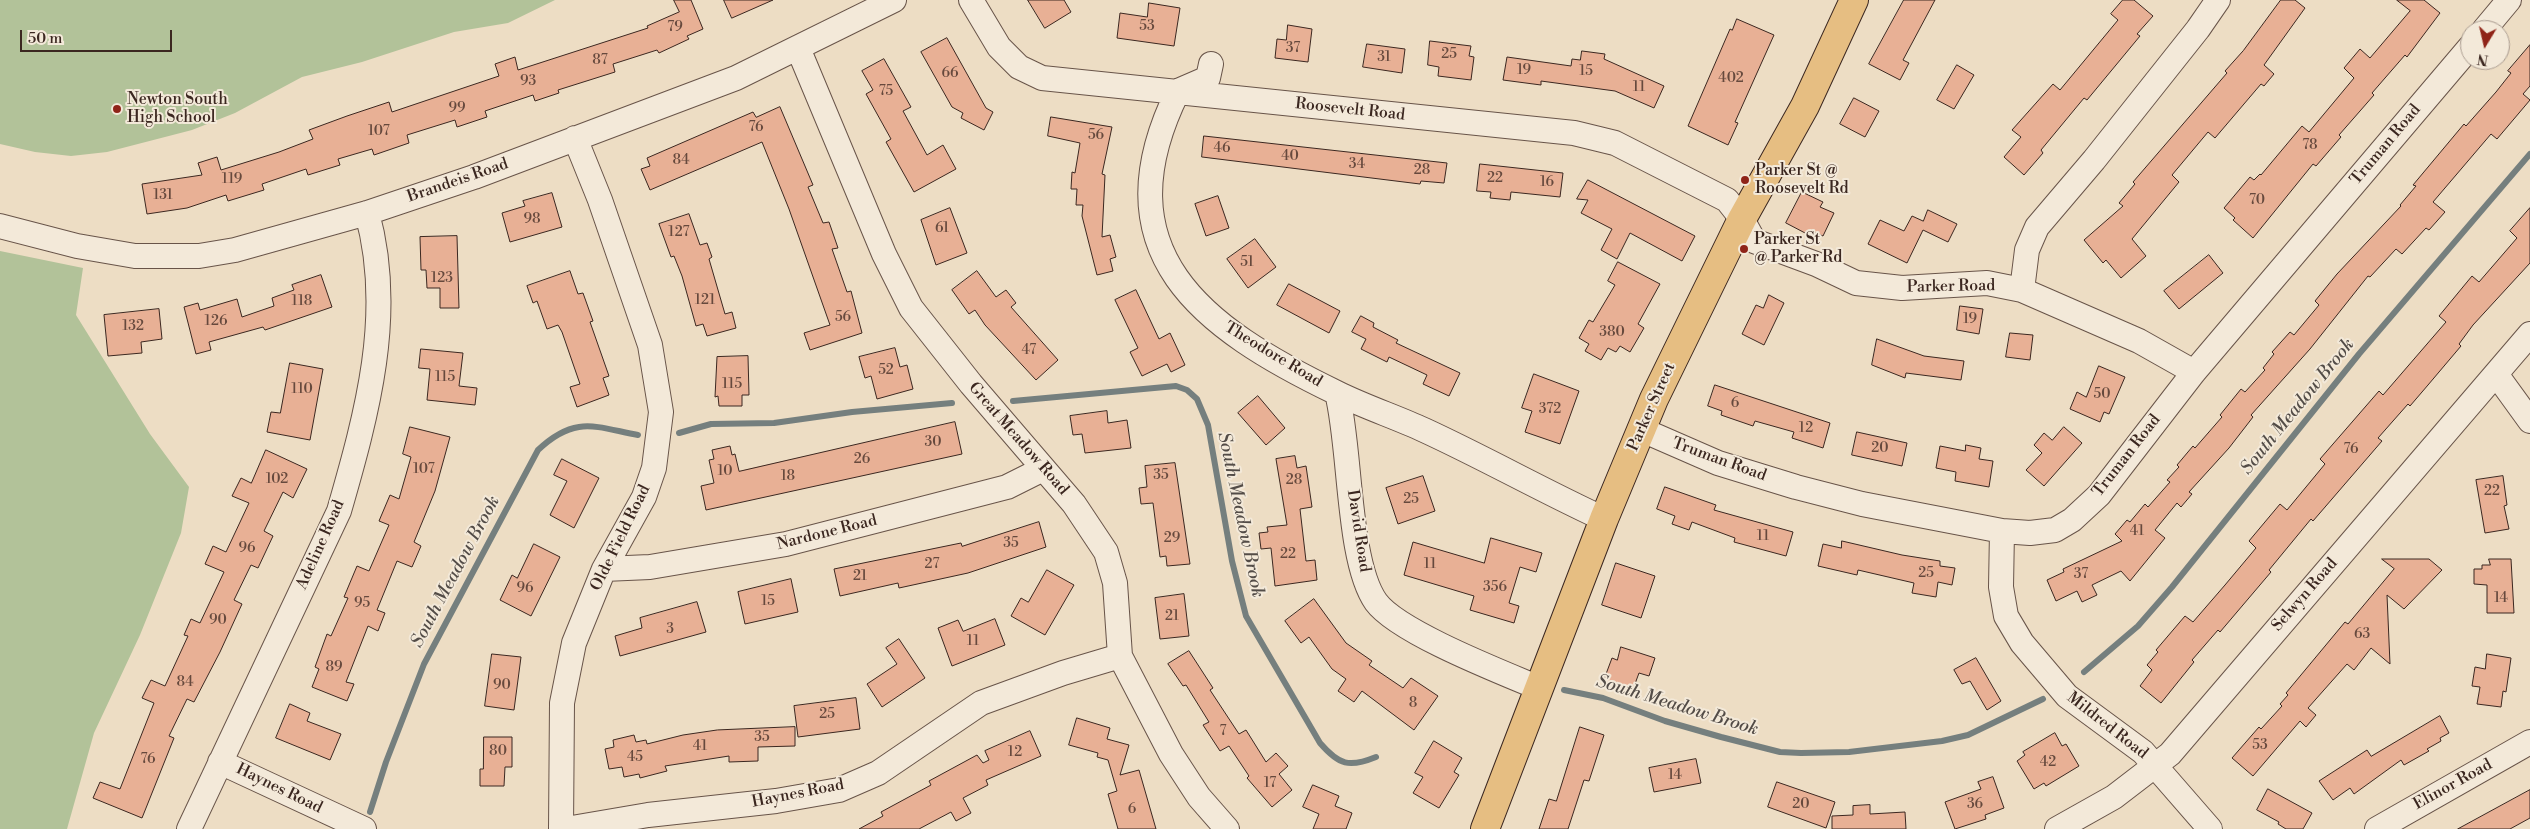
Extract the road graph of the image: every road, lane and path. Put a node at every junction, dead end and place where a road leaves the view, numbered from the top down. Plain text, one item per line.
1 (894, 0) edge
2 (971, 0) edge
3 (1854, 0) edge
4 (2218, 0) edge
5 (2509, 0) edge
6 (2492, 20) edge
7 (798, 48) junction
8 (2460, 59) edge
9 (1211, 64) dead end
10 (1178, 91) junction
11 (575, 138) junction
12 (367, 213) junction
13 (1742, 219) junction
14 (0, 226) edge
15 (2022, 290) junction
16 (2530, 334) edge
17 (2194, 372) junction
18 (2496, 374) junction
19 (1337, 393) junction
20 (2530, 421) edge
21 (1640, 430) junction
22 (1043, 469) junction
23 (1604, 519) junction
24 (2002, 531) junction
25 (604, 569) junction
26 (1120, 656) junction
27 (1539, 688) junction
28 (2530, 742) edge
29 (220, 762) junction
30 (2156, 766) junction
31 (190, 829) edge
32 (364, 829) edge
33 (561, 829) edge
34 (566, 829) edge
35 (1227, 829) edge
36 (1485, 829) edge
37 (2057, 829) edge
38 (2210, 829) edge
39 (2377, 829) edge

1 - 7 street, Brandeis Road
2 - 10 street, Roosevelt Road
3 - 13 main road, Parker Street
4 - 15 street
5 - 6 street
7 - 11 street, Brandeis Road
7 - 22 street, Great Meadow Road
8 - 17 street, Truman Road
9 - 10 street
10 - 13 street, Roosevelt Road
10 - 19 street, Theodore Road
11 - 12 street, Brandeis Road
11 - 25 street, Olde Field Road
12 - 14 street, Brandeis Road
12 - 29 street, Adeline Road
13 - 15 street, Parker Road
13 - 21 main road, Parker Street
15 - 17 street, Parker Road
16 - 18 street, Selwyn Road
17 - 24 street, Truman Road
18 - 20 street
18 - 30 street, Selwyn Road
19 - 23 street, Theodore Road
19 - 27 street, David Road
21 - 23 main road, Parker Street
21 - 24 street, Truman Road
22 - 25 street, Nardone Road
22 - 26 street, Great Meadow Road
23 - 27 main road, Parker Street
24 - 30 street, Mildred Road
25 - 33 street, Olde Field Road
26 - 34 street, Haynes Road
26 - 35 street, Great Meadow Road
27 - 36 main road, Parker Street
28 - 39 street, Elinor Road
29 - 31 street, Adeline Road
29 - 32 street, Haynes Road
30 - 37 street, Selwyn Road
30 - 38 street, Mildred Road

